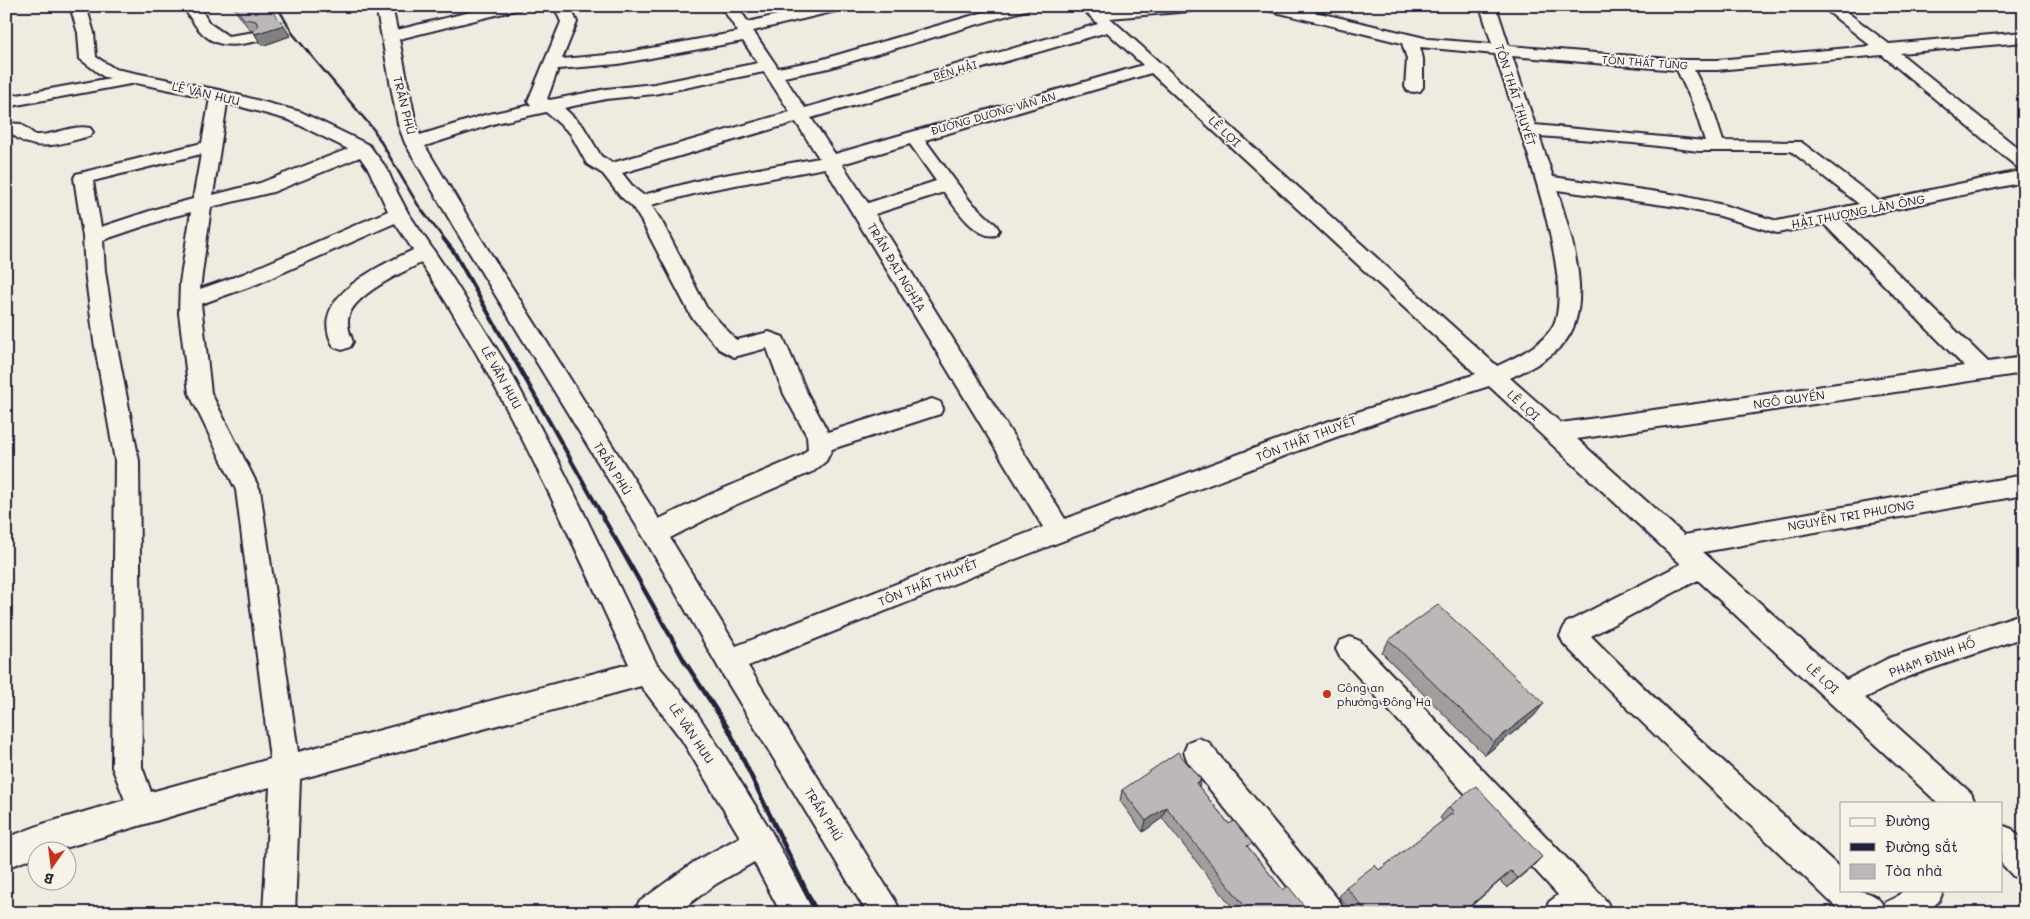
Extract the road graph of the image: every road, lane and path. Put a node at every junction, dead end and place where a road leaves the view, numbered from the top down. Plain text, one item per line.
1 (78, 6) edge
2 (191, 6) edge
3 (384, 6) edge
4 (514, 6) edge
5 (562, 6) edge
6 (729, 6) edge
7 (838, 6) edge
8 (1023, 6) edge
9 (1190, 6) edge
10 (1269, 6) edge
11 (1488, 6) edge
12 (1829, 6) edge
13 (1098, 15) edge
14 (746, 32) junction
15 (255, 37) edge
16 (390, 37) junction
17 (2024, 37) edge
18 (1410, 40) junction
19 (1885, 49) junction
20 (1502, 51) junction
21 (552, 65) junction
22 (1683, 65) junction
23 (1155, 67) junction
24 (771, 70) junction
25 (139, 79) junction
26 (1414, 86) dead end
27 (219, 95) junction
28 (6, 102) edge
29 (548, 106) junction
30 (801, 115) junction
31 (6, 128) edge
32 (1528, 130) junction
33 (84, 132) dead end
34 (913, 136) junction
35 (414, 143) junction
36 (212, 146) junction
37 (1716, 146) junction
38 (363, 149) junction
39 (831, 161) junction
40 (2024, 163) edge
41 (610, 170) junction
42 (2024, 176) edge
43 (1545, 182) junction
44 (948, 184) junction
45 (639, 202) junction
46 (203, 203) junction
47 (1875, 207) junction
48 (863, 211) junction
49 (399, 214) junction
50 (1828, 217) junction
51 (989, 230) dead end
52 (93, 237) junction
53 (425, 253) junction
54 (191, 300) junction
55 (342, 342) dead end
56 (2024, 364) edge
57 (1983, 370) junction
58 (1494, 378) junction
59 (932, 408) dead end
60 (1555, 433) junction
61 (821, 443) junction
62 (2024, 485) edge
63 (1059, 531) junction
64 (655, 534) junction
65 (1678, 546) junction
66 (1701, 566) junction
67 (2024, 625) edge
68 (1350, 649) dead end
69 (730, 661) junction
70 (646, 672) junction
71 (1842, 696) junction
72 (1198, 752) dead end
73 (286, 769) junction
74 (1959, 802) edge
75 (142, 810) junction
76 (760, 842) junction
77 (2002, 842) edge
78 (6, 853) edge
79 (2024, 865) edge
80 (1840, 890) edge
81 (1843, 892) edge
82 (1926, 892) edge
83 (1579, 907) edge
84 (279, 913) edge
85 (650, 913) edge
86 (798, 913) edge
87 (885, 913) edge
88 (1329, 913) edge
89 (1870, 913) edge
90 (1897, 913) edge

1 - 25 street, LÊ VĂN HƯU
2 - 15 street
3 - 16 street, TRẦN PHÚ
4 - 16 street
5 - 21 street
6 - 14 street, TRẦN ĐẠI NGHĨA
7 - 14 street
8 - 24 street
9 - 13 street
10 - 18 street, TÔN THẤT TÙNG
11 - 20 street, TÔN THẤT THUYẾT
12 - 19 street
13 - 23 street, LÊ LỢI
13 - 30 street, BẾN HẢI
14 - 21 street
14 - 24 street, TRẦN ĐẠI NGHĨA
16 - 35 street, TRẦN PHÚ
17 - 19 street, TÔN THẤT TÙNG
18 - 20 street, TÔN THẤT TÙNG
18 - 26 street
19 - 22 street, TÔN THẤT TÙNG
19 - 40 street
20 - 22 street, TÔN THẤT TÙNG
20 - 32 street, TÔN THẤT THUYẾT
21 - 29 street
22 - 37 street
23 - 34 street, ĐƯỜNG DƯƠNG VĂN AN
23 - 58 street, LÊ LỢI
24 - 29 street
24 - 30 street, TRẦN ĐẠI NGHĨA
25 - 27 street, LÊ VĂN HƯU
25 - 28 street
27 - 36 street
27 - 38 street, LÊ VĂN HƯU
29 - 35 street
29 - 41 street
30 - 39 street, TRẦN ĐẠI NGHĨA
30 - 41 street, BẾN HẢI
31 - 33 street
32 - 37 street
32 - 43 street, TÔN THẤT THUYẾT
34 - 39 street, ĐƯỜNG DƯƠNG VĂN AN
34 - 44 street
35 - 64 street, TRẦN PHÚ
36 - 46 street
36 - 52 street
37 - 47 street
38 - 46 street
38 - 49 street, LÊ VĂN HƯU
39 - 45 street, ĐƯỜNG DƯƠNG VĂN AN
39 - 48 street, TRẦN ĐẠI NGHĨA
41 - 45 street
42 - 47 street, HẢI THƯỢNG LÃN ÔNG
43 - 50 street, HẢI THƯỢNG LÃN ÔNG
43 - 58 street, TÔN THẤT THUYẾT
44 - 48 street
44 - 51 street
45 - 61 street
46 - 52 street
46 - 54 street
47 - 50 street, HẢI THƯỢNG LÃN ÔNG
48 - 63 street, TRẦN ĐẠI NGHĨA
49 - 53 street, LÊ VĂN HƯU
49 - 54 street
50 - 57 street
52 - 75 street
53 - 55 street
53 - 70 street, LÊ VĂN HƯU
54 - 73 street
56 - 57 street, NGÔ QUYỀN
57 - 60 street, NGÔ QUYỀN
58 - 60 street, LÊ LỢI
58 - 63 street, TÔN THẤT THUYẾT
59 - 61 street
60 - 65 street, LÊ LỢI
61 - 64 street
62 - 65 street, NGUYỄN TRI PHƯƠNG
63 - 69 street, TÔN THẤT THUYẾT
64 - 69 street, TRẦN PHÚ
65 - 66 street, LÊ LỢI
66 - 71 street, LÊ LỢI
66 - 80 street
67 - 71 street, PHẠM ĐÌNH HỔ
68 - 83 street
69 - 87 street, TRẦN PHÚ
70 - 73 street
70 - 76 street, LÊ VĂN HƯU
71 - 74 street, LÊ LỢI
72 - 88 street
73 - 75 street
73 - 84 street
75 - 78 street
76 - 85 street
76 - 86 street, LÊ VĂN HƯU
77 - 79 street
81 - 89 street
82 - 90 street

